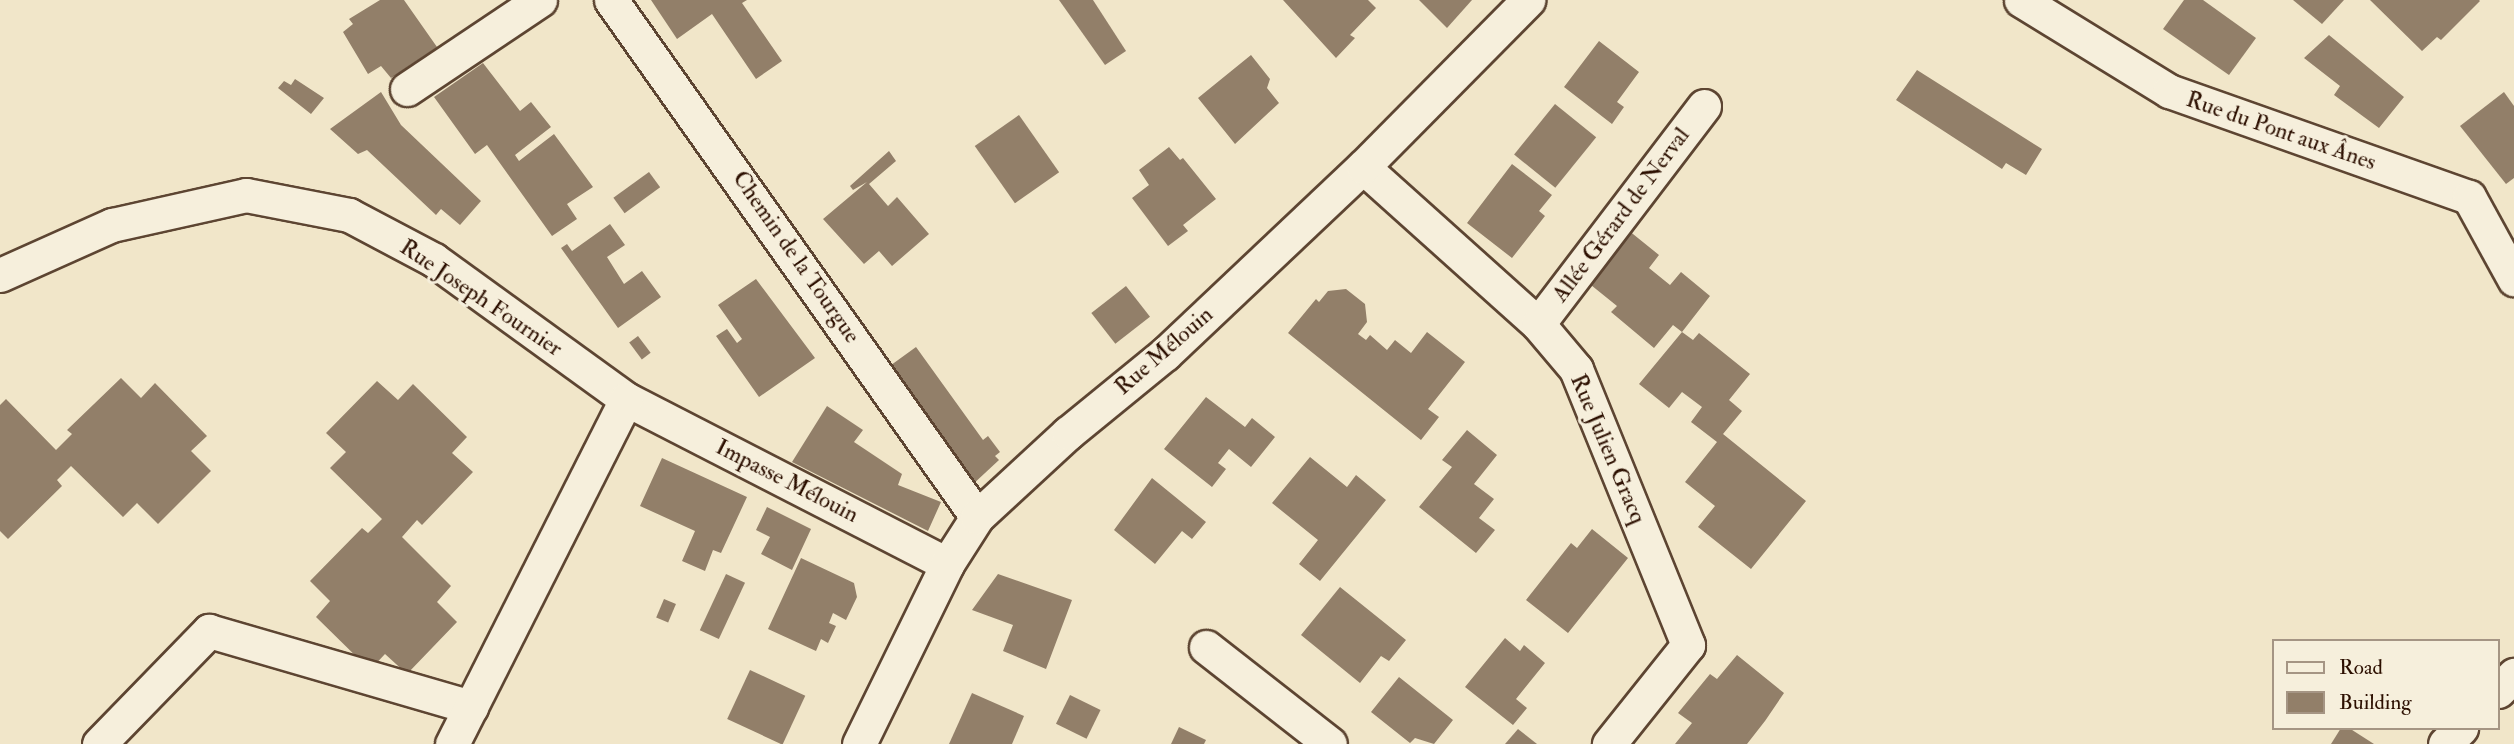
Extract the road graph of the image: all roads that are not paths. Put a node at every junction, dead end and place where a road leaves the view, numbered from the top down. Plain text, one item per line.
1 (540, 0) edge
2 (611, 0) edge
3 (1528, 0) edge
4 (2021, 0) edge
5 (407, 89) dead end
6 (1704, 106) dead end
7 (1363, 167) junction
8 (0, 275) edge
9 (2514, 279) edge
10 (1538, 324) junction
11 (626, 399) junction
12 (977, 517) junction
13 (947, 564) junction
14 (1206, 647) dead end
15 (2514, 675) edge
16 (2500, 689) edge
17 (471, 706) junction
18 (2459, 730) edge
19 (99, 744) edge
20 (452, 744) edge
21 (859, 744) edge
22 (1330, 744) edge
23 (1609, 744) edge
24 (2445, 744) edge

1 - 5 street
2 - 12 street, Chemin de la Tourgue
3 - 7 street, Rue Mélouin
4 - 9 street, Rue du Pont aux Ânes
6 - 10 street, Allée Gérard de Nerval
7 - 10 street, Rue Julien Gracq
7 - 12 street, Rue Mélouin
8 - 11 street, Rue Joseph Fournier
10 - 23 street, Rue Julien Gracq
11 - 13 street, Impasse Mélouin
11 - 17 street
12 - 13 street, Rue Mélouin
13 - 21 street, Rue Mélouin
14 - 22 street
15 - 16 street
17 - 19 street
17 - 20 street
18 - 24 street

